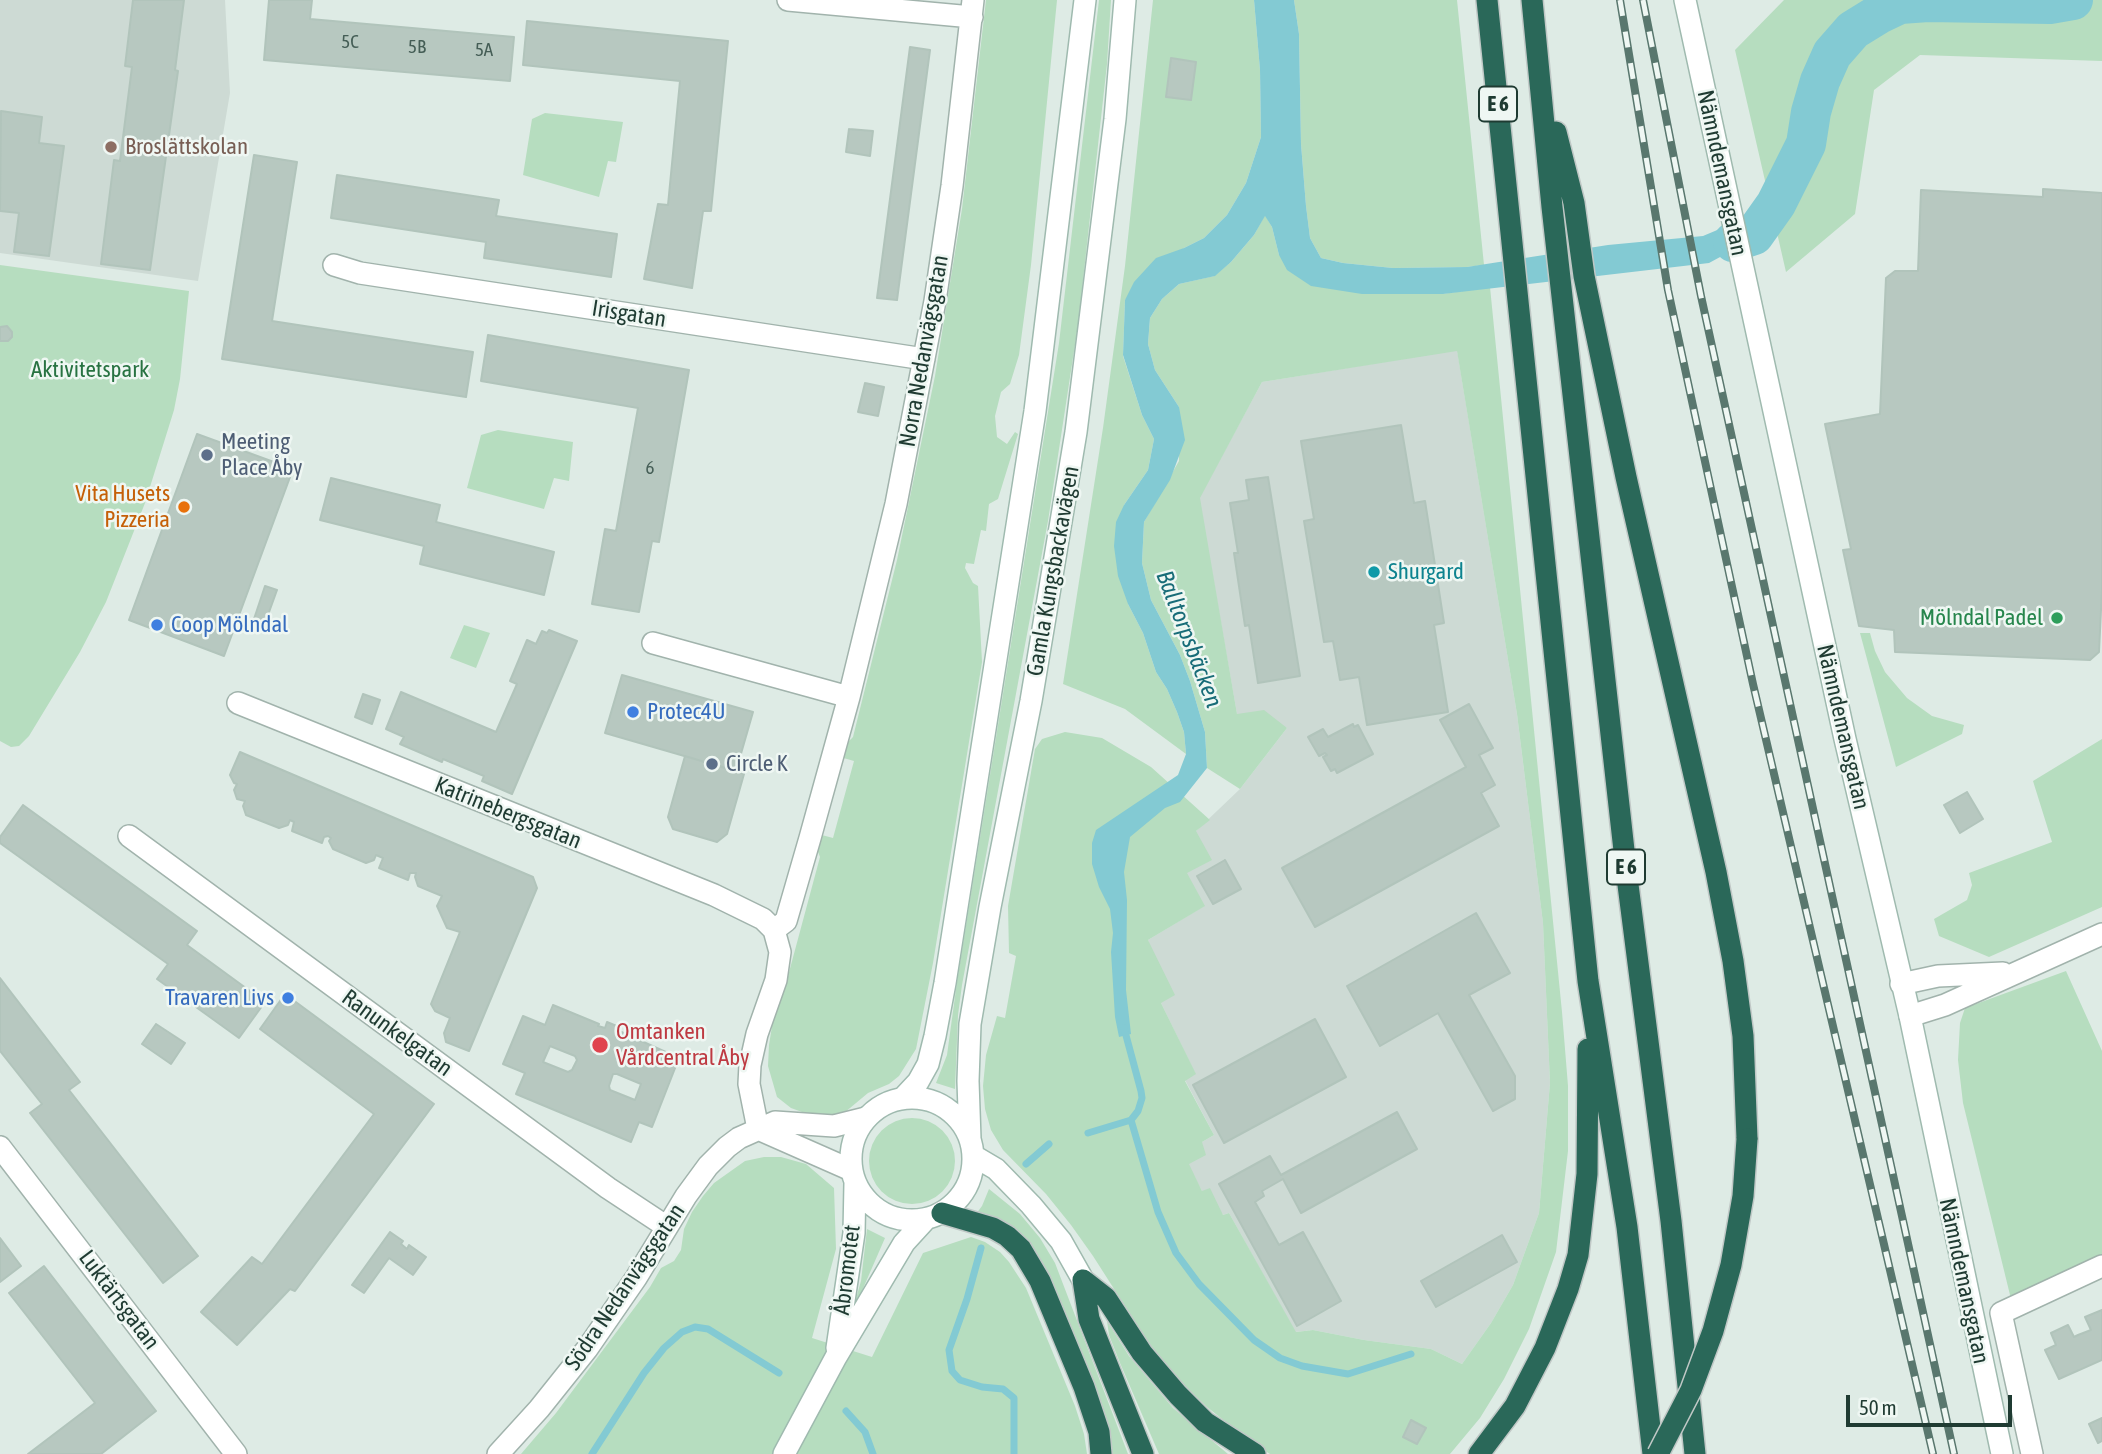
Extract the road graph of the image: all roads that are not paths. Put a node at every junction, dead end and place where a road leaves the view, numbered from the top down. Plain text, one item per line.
1 (788, 0) edge
2 (1085, 0) edge
3 (1125, 0) edge
4 (1487, 0) edge
5 (1532, 0) edge
6 (1685, 0) edge
7 (973, 9) edge
8 (1537, 58) junction
9 (334, 265) dead end
10 (924, 359) junction
11 (653, 643) dead end
12 (849, 697) junction
13 (238, 703) dead end
14 (129, 836) dead end
15 (774, 930) junction
16 (2102, 934) edge
17 (2016, 972) junction
18 (1588, 981) junction
19 (1901, 984) junction
20 (1910, 1016) junction
21 (902, 1098) junction
22 (866, 1118) junction
23 (758, 1129) junction
24 (0, 1147) edge
25 (972, 1147) junction
26 (853, 1176) junction
27 (934, 1216) junction
28 (667, 1227) junction
29 (2102, 1266) edge
30 (1083, 1280) junction
31 (836, 1357) junction
32 (236, 1454) edge
33 (498, 1454) edge
34 (784, 1454) edge
35 (1101, 1454) edge
36 (1143, 1454) edge
37 (1255, 1454) edge
38 (1479, 1454) edge
39 (1655, 1454) edge
40 (1695, 1454) edge
41 (2002, 1454) edge
42 (2032, 1454) edge

1 - 7 street
2 - 21 street, Gamla Kungsbackavägen
3 - 25 street, Gamla Kungsbackavägen
4 - 18 highway, E 6
5 - 8 highway, E 6
6 - 19 street, Nämndemansgatan
7 - 10 street, Norra Nedanvägsgatan
8 - 39 highway, bridge
8 - 40 highway, E 6
9 - 10 street, Irisgatan
10 - 12 street, Norra Nedanvägsgatan
11 - 12 street
12 - 15 street, Norra Nedanvägsgatan
13 - 15 street, Katrinebergsgatan
14 - 28 street, Ranunkelgatan
15 - 23 street
16 - 17 street
17 - 19 street
17 - 20 street
18 - 38 highway
18 - 39 highway, E 6
19 - 20 street, Nämndemansgatan
20 - 41 street, Nämndemansgatan
21 - 22 street
21 - 25 street
22 - 23 street, Södra Nedanvägsgatan
22 - 26 street, Åbromotet
23 - 26 street
23 - 28 street, Södra Nedanvägsgatan
24 - 32 street, Luktärtsgatan
25 - 27 street, Åbromotet
25 - 30 street
26 - 27 street, Åbromotet
26 - 31 street, Åbromotet
27 - 31 street, Åbromotet
27 - 35 highway
28 - 33 street, Södra Nedanvägsgatan
29 - 42 street
30 - 36 highway
30 - 37 highway
31 - 34 street, Åbromotet

